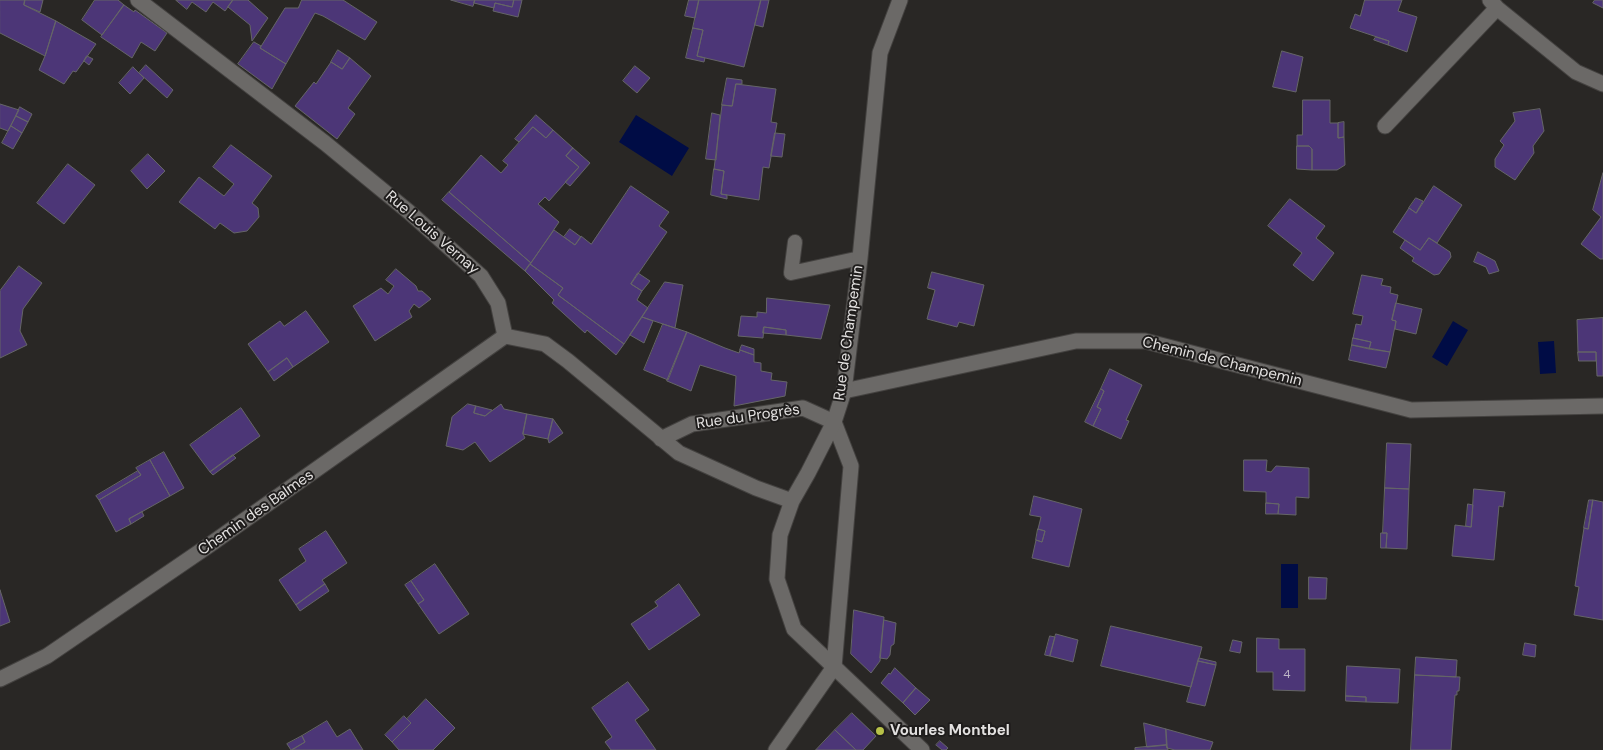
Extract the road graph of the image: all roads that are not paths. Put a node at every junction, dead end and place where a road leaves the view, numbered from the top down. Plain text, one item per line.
1 (138, 0) edge
2 (900, 0) edge
3 (1493, 4) edge
4 (1603, 84) edge
5 (1385, 126) dead end
6 (795, 242) dead end
7 (860, 258) junction
8 (505, 336) junction
9 (844, 391) junction
10 (1603, 406) edge
11 (834, 422) junction
12 (661, 438) junction
13 (792, 501) junction
14 (834, 667) junction
15 (0, 679) edge
16 (776, 750) edge
17 (922, 750) edge

1 - 8 street, Rue Louis Vernay
2 - 7 street, Rue de Champemin
3 - 4 street
3 - 5 street
6 - 7 lane
7 - 9 street, Rue de Champemin
8 - 12 street
8 - 15 street, Chemin des Balmes
9 - 10 street, Chemin de Champemin
9 - 11 street, Rue de Champemin
11 - 12 street, Rue du Progrès
11 - 13 street
11 - 14 street, Rue de Champemin
12 - 13 street
13 - 14 street
14 - 16 street
14 - 17 street

